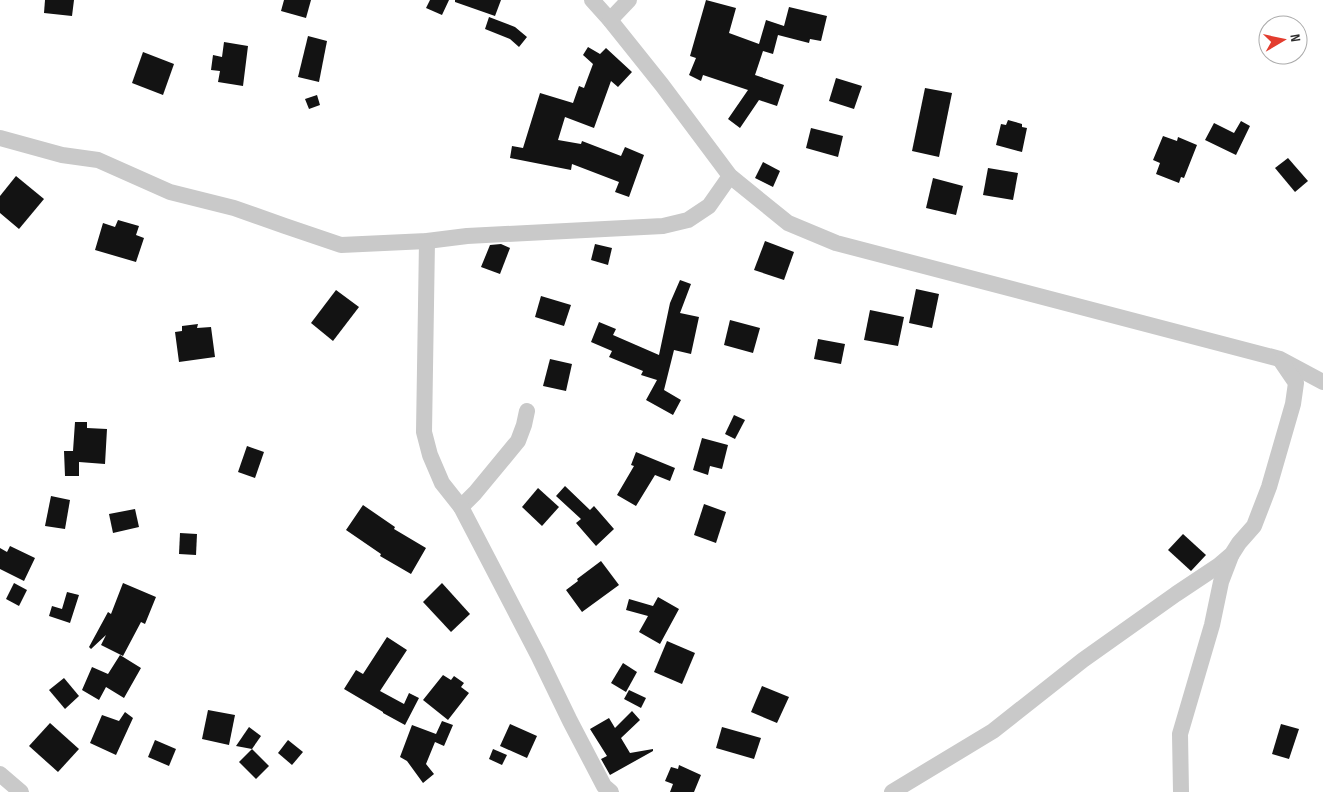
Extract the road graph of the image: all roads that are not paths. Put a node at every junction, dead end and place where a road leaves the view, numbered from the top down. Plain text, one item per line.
1 (592, 0) edge
2 (629, 0) edge
3 (610, 20) junction
4 (0, 138) edge
5 (730, 176) junction
6 (427, 240) junction
7 (1280, 359) junction
8 (1323, 384) edge
9 (1293, 404) junction
10 (527, 411) dead end
11 (461, 506) junction
12 (1232, 554) junction
13 (0, 774) edge
14 (21, 792) edge
15 (611, 792) edge
16 (892, 792) edge
17 (1181, 792) edge

1 - 3 street
2 - 3 street
3 - 5 street
4 - 6 street
5 - 6 street
5 - 7 street
6 - 11 street
7 - 8 street
7 - 9 street
8 - 9 street
9 - 12 street
10 - 11 street
11 - 15 street
12 - 16 street
12 - 17 street
13 - 14 street

